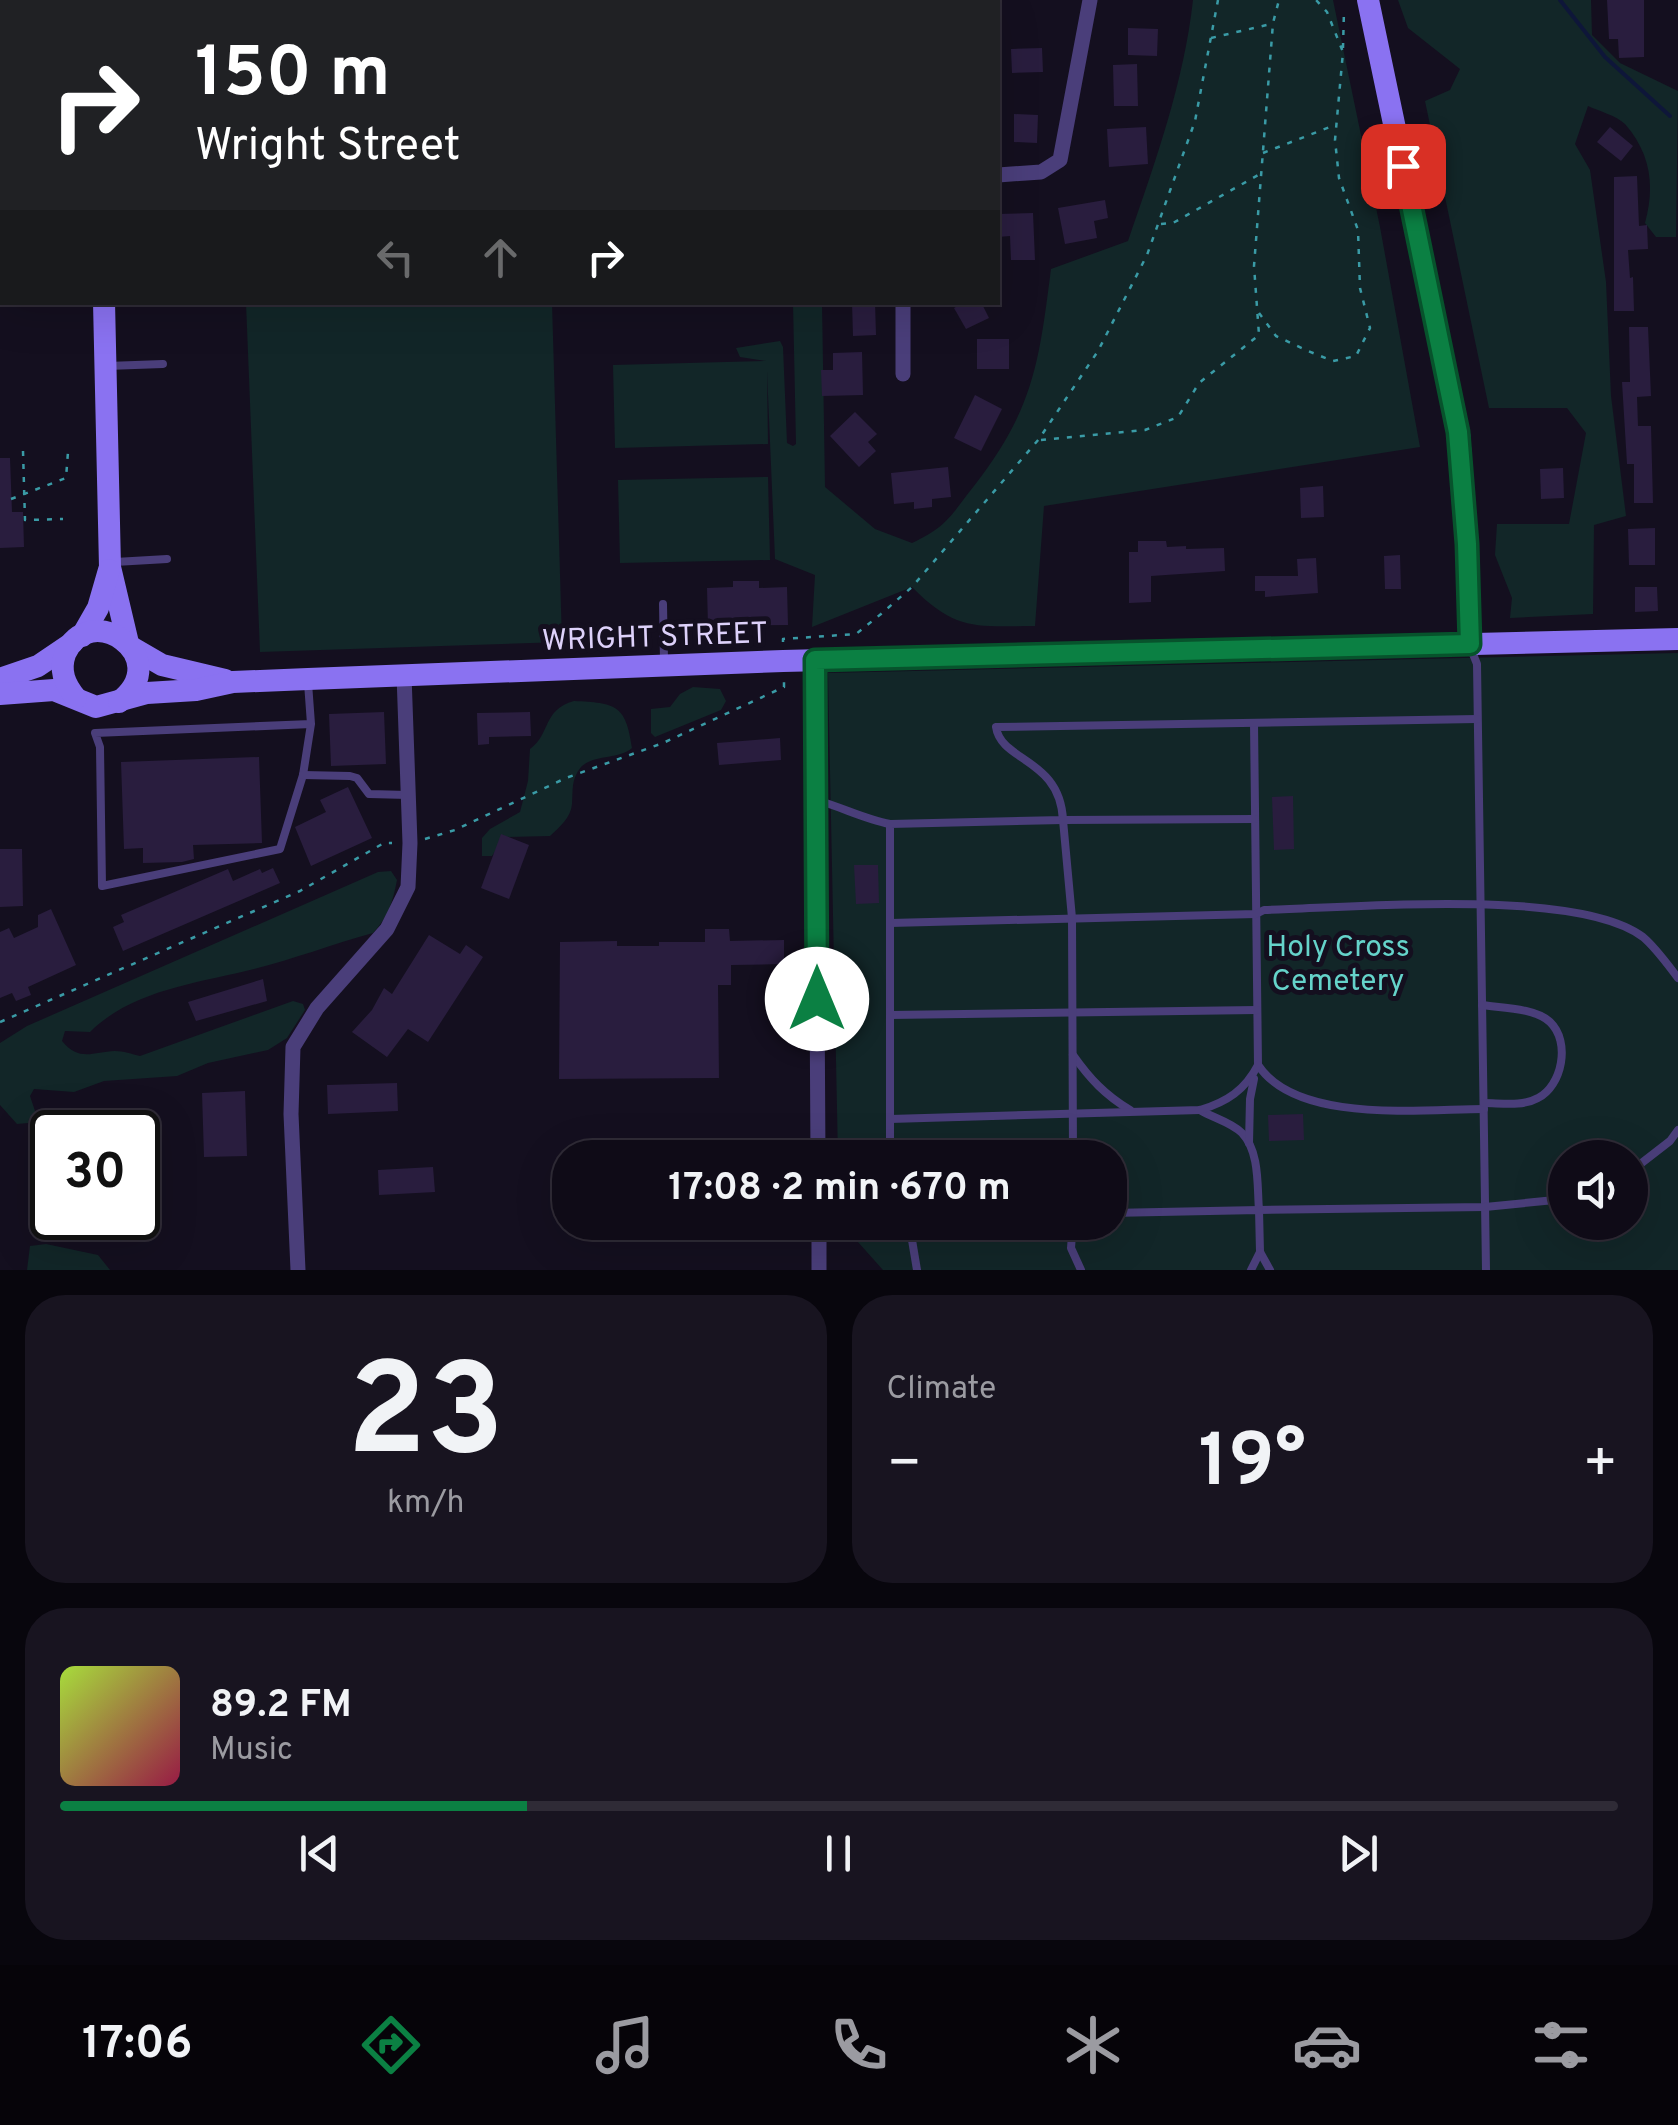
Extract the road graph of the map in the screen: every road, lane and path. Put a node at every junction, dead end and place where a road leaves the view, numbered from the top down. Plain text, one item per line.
1 (1090, 0) edge
2 (1218, 0) edge
3 (1278, 0) edge
4 (1316, 0) edge
5 (1368, 0) edge
6 (1344, 10) dead end
7 (1273, 24) junction
8 (1211, 38) junction
9 (1342, 52) junction
10 (1336, 124) junction
11 (1262, 154) junction
12 (1261, 173) junction
13 (1000, 175) edge
14 (1158, 224) junction
15 (104, 305) edge
16 (903, 305) edge
17 (1258, 312) junction
18 (163, 364) dead end
19 (107, 366) junction
20 (903, 374) dead end
21 (1038, 440) junction
22 (23, 451) dead end
23 (68, 452) dead end
24 (24, 494) junction
25 (11, 500) dead end
26 (64, 518) dead end
27 (168, 560) dead end
28 (110, 564) junction
29 (662, 604) dead end
30 (78, 638) junction
31 (1678, 639) edge
32 (1470, 644) junction
33 (130, 646) junction
34 (815, 660) junction
35 (783, 661) junction
36 (664, 665) junction
37 (404, 676) junction
38 (308, 678) junction
39 (0, 679) edge
40 (233, 682) junction
41 (784, 687) dead end
42 (0, 694) edge
43 (119, 702) junction
44 (90, 715) junction
45 (1477, 719) junction
46 (1254, 723) junction
47 (310, 724) junction
48 (303, 774) junction
49 (408, 795) junction
50 (816, 800) junction
51 (1255, 818) junction
52 (1063, 820) junction
53 (890, 824) junction
54 (410, 843) junction
55 (1480, 904) junction
56 (1256, 914) junction
57 (1072, 918) junction
58 (890, 923) junction
59 (1678, 978) edge
60 (1482, 1006) junction
61 (1257, 1010) junction
62 (1073, 1015) junction
63 (890, 1016) junction
64 (0, 1022) edge
65 (1072, 1055) junction
66 (1258, 1065) junction
67 (1484, 1106) junction
68 (1200, 1110) junction
69 (1134, 1112) junction
70 (1072, 1114) junction
71 (890, 1119) junction
72 (1678, 1130) edge
73 (818, 1140) edge
74 (890, 1140) edge
75 (1073, 1140) edge
76 (1249, 1144) junction
77 (1648, 1158) edge
78 (1548, 1201) edge
79 (1485, 1207) junction
80 (1259, 1210) junction
81 (1127, 1213) edge
82 (819, 1240) edge
83 (913, 1240) edge
84 (1072, 1240) edge
85 (1260, 1252) junction
86 (1076, 1260) junction
87 (298, 1270) edge
88 (819, 1270) edge
89 (917, 1270) edge
90 (1071, 1270) edge
91 (1081, 1270) edge
92 (1251, 1270) edge
93 (1270, 1270) edge
94 (1486, 1270) edge

1 - 13 street
2 - 8 path
3 - 7 path
4 - 9 path
5 - 32 main road
6 - 9 path
7 - 8 path
7 - 11 path
8 - 14 path
9 - 10 path
10 - 11 path
10 - 17 path
11 - 12 path
12 - 14 path
12 - 17 path
14 - 21 path
15 - 19 main road
16 - 20 street
17 - 21 path
18 - 19 lane
19 - 28 main road
21 - 35 path
22 - 24 path
23 - 24 path
24 - 25 path
24 - 26 path
27 - 28 lane
28 - 30 main road
28 - 33 main road
29 - 36 lane
30 - 33 main road
30 - 39 main road
30 - 44 main road
31 - 32 main road, WRIGHT STREET
32 - 34 main road, WRIGHT STREET
32 - 45 lane
33 - 40 main road, WRIGHT STREET
33 - 43 main road
34 - 35 main road, WRIGHT STREET
34 - 50 street
35 - 36 main road, WRIGHT STREET
36 - 37 main road, WRIGHT STREET
37 - 38 main road, WRIGHT STREET
37 - 49 street
38 - 40 main road, WRIGHT STREET
38 - 47 lane
40 - 43 main road, WRIGHT STREET
41 - 54 path
42 - 44 main road
43 - 44 main road
44 - 47 lane
44 - 48 lane
45 - 46 lane
45 - 55 lane
46 - 51 lane
46 - 52 lane
47 - 48 lane
48 - 49 lane
49 - 54 street
50 - 53 lane
50 - 73 street
51 - 52 lane
51 - 56 lane
52 - 53 lane
52 - 57 lane
53 - 58 lane
54 - 64 path
54 - 87 street
55 - 56 lane
55 - 59 lane
55 - 60 lane
56 - 57 lane
56 - 61 lane
57 - 58 lane
57 - 62 lane
58 - 63 lane
60 - 67 lane
60 - 67 lane
61 - 62 lane
61 - 66 lane
62 - 63 lane
62 - 65 lane
63 - 71 lane
65 - 69 lane
65 - 70 lane
66 - 67 lane
66 - 68 lane
66 - 76 lane
67 - 79 lane
68 - 69 lane
68 - 76 lane
69 - 70 lane
70 - 71 lane
70 - 75 lane
71 - 74 lane
72 - 77 lane
76 - 80 lane
78 - 79 lane
79 - 80 lane
79 - 94 lane
80 - 81 lane
80 - 85 lane
82 - 88 street
83 - 89 lane
84 - 86 lane
85 - 92 lane
85 - 93 lane
86 - 90 lane
86 - 91 lane

